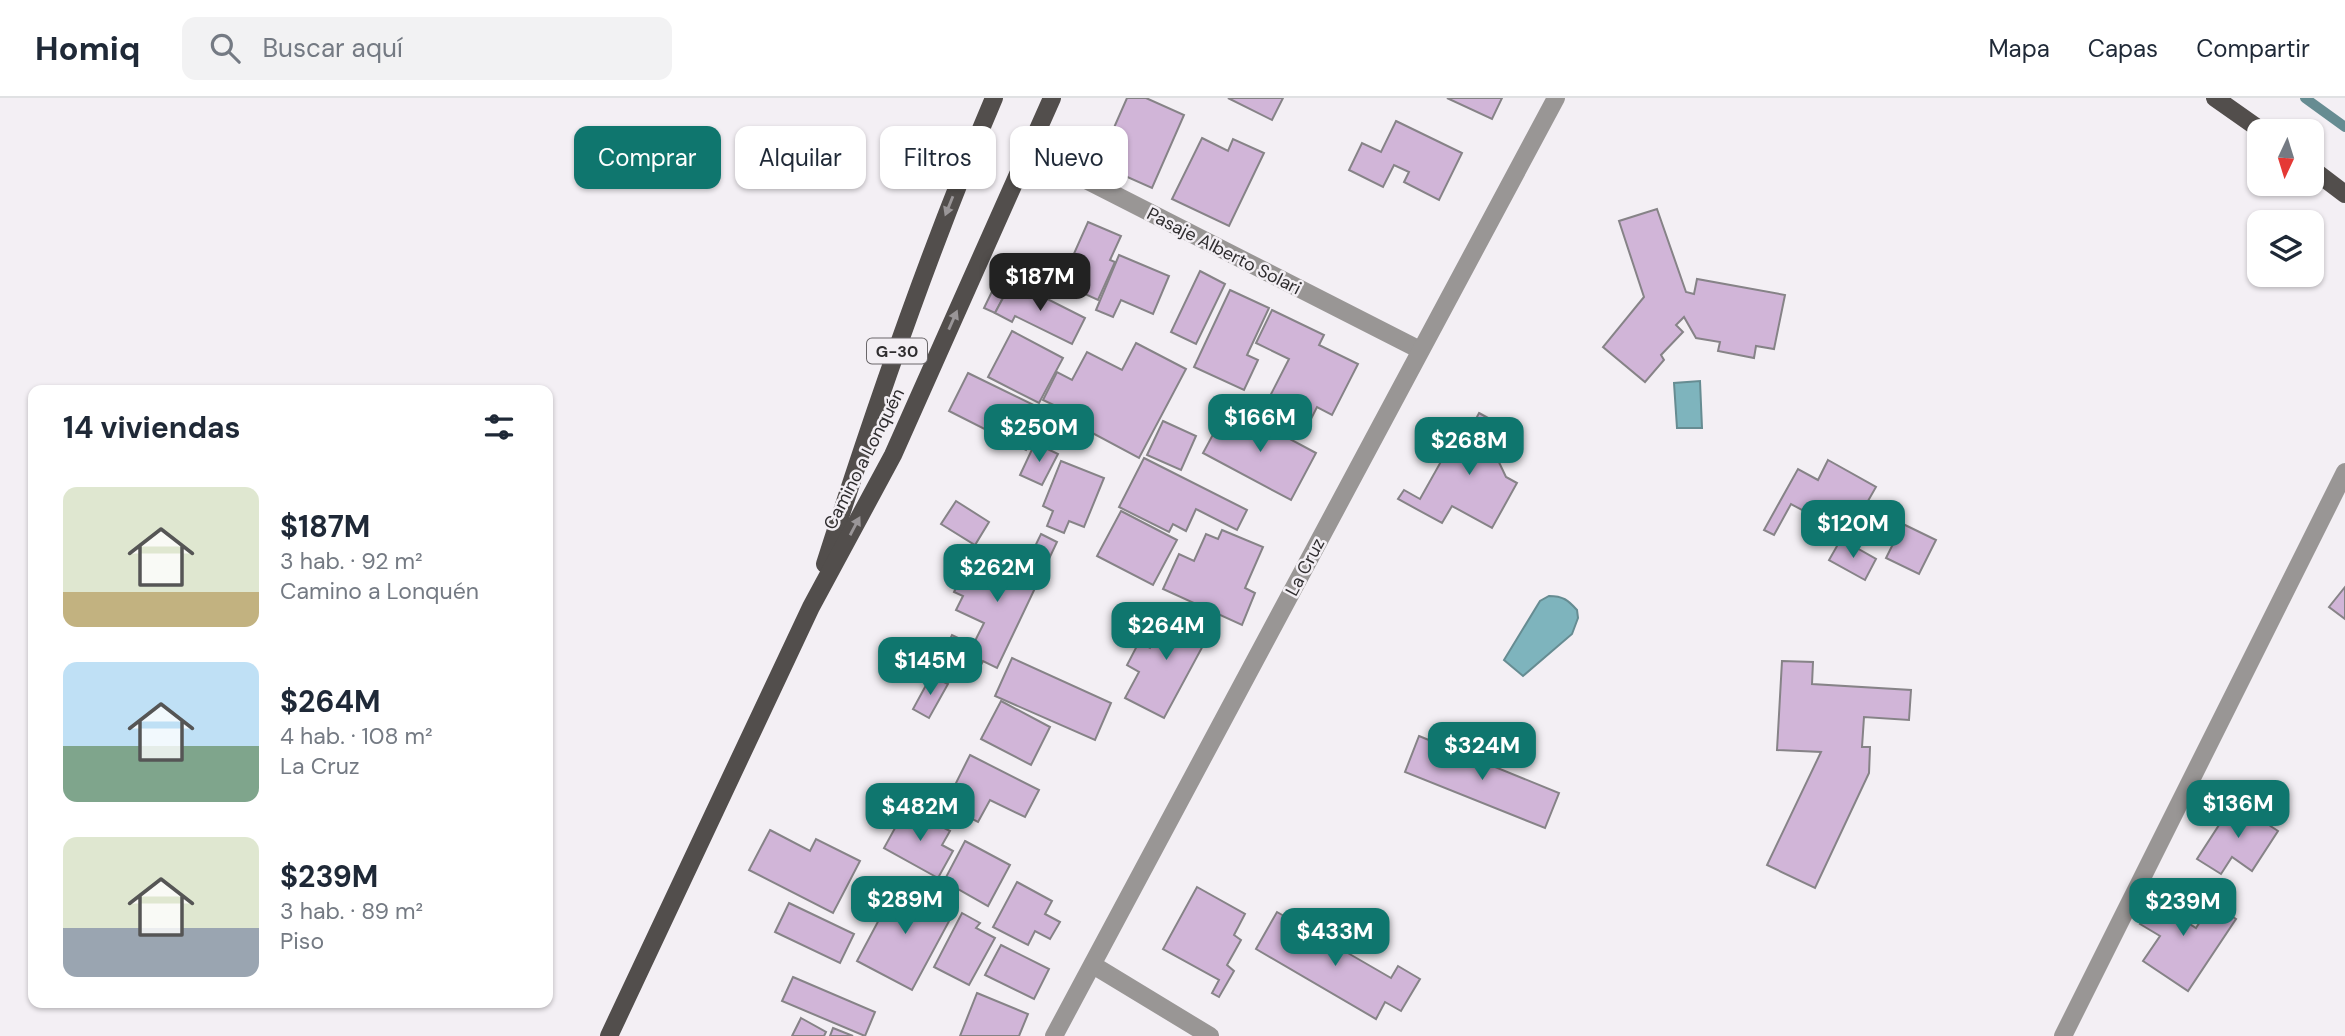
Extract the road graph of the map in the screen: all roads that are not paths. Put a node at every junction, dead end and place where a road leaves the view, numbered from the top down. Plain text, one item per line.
1 (994, 98) edge
2 (1052, 98) edge
3 (1556, 98) edge
4 (2222, 102) edge
5 (2247, 120) edge
6 (1040, 126) edge
7 (2324, 178) edge
8 (1012, 189) edge
9 (1103, 189) edge
10 (2345, 194) edge
11 (1420, 351) junction
12 (2345, 472) edge
13 (811, 607) junction
14 (1093, 965) junction
15 (609, 1036) edge
16 (1054, 1036) edge
17 (1210, 1036) edge
18 (2063, 1036) edge

1 -> 13 main road, Camino a Lonquén / G-30
2 - 6 main road, Camino a Lonquén / G-30
3 - 11 street, La Cruz
4 - 5 main road
7 - 10 main road
13 -> 8 main road, Camino a Lonquén / G-30
9 - 11 street, Pasaje Alberto Solari
11 - 14 street, La Cruz
12 - 18 street
13 - 15 main road, Camino a Lonquén / G-30
14 - 16 street, La Cruz
14 - 17 street

